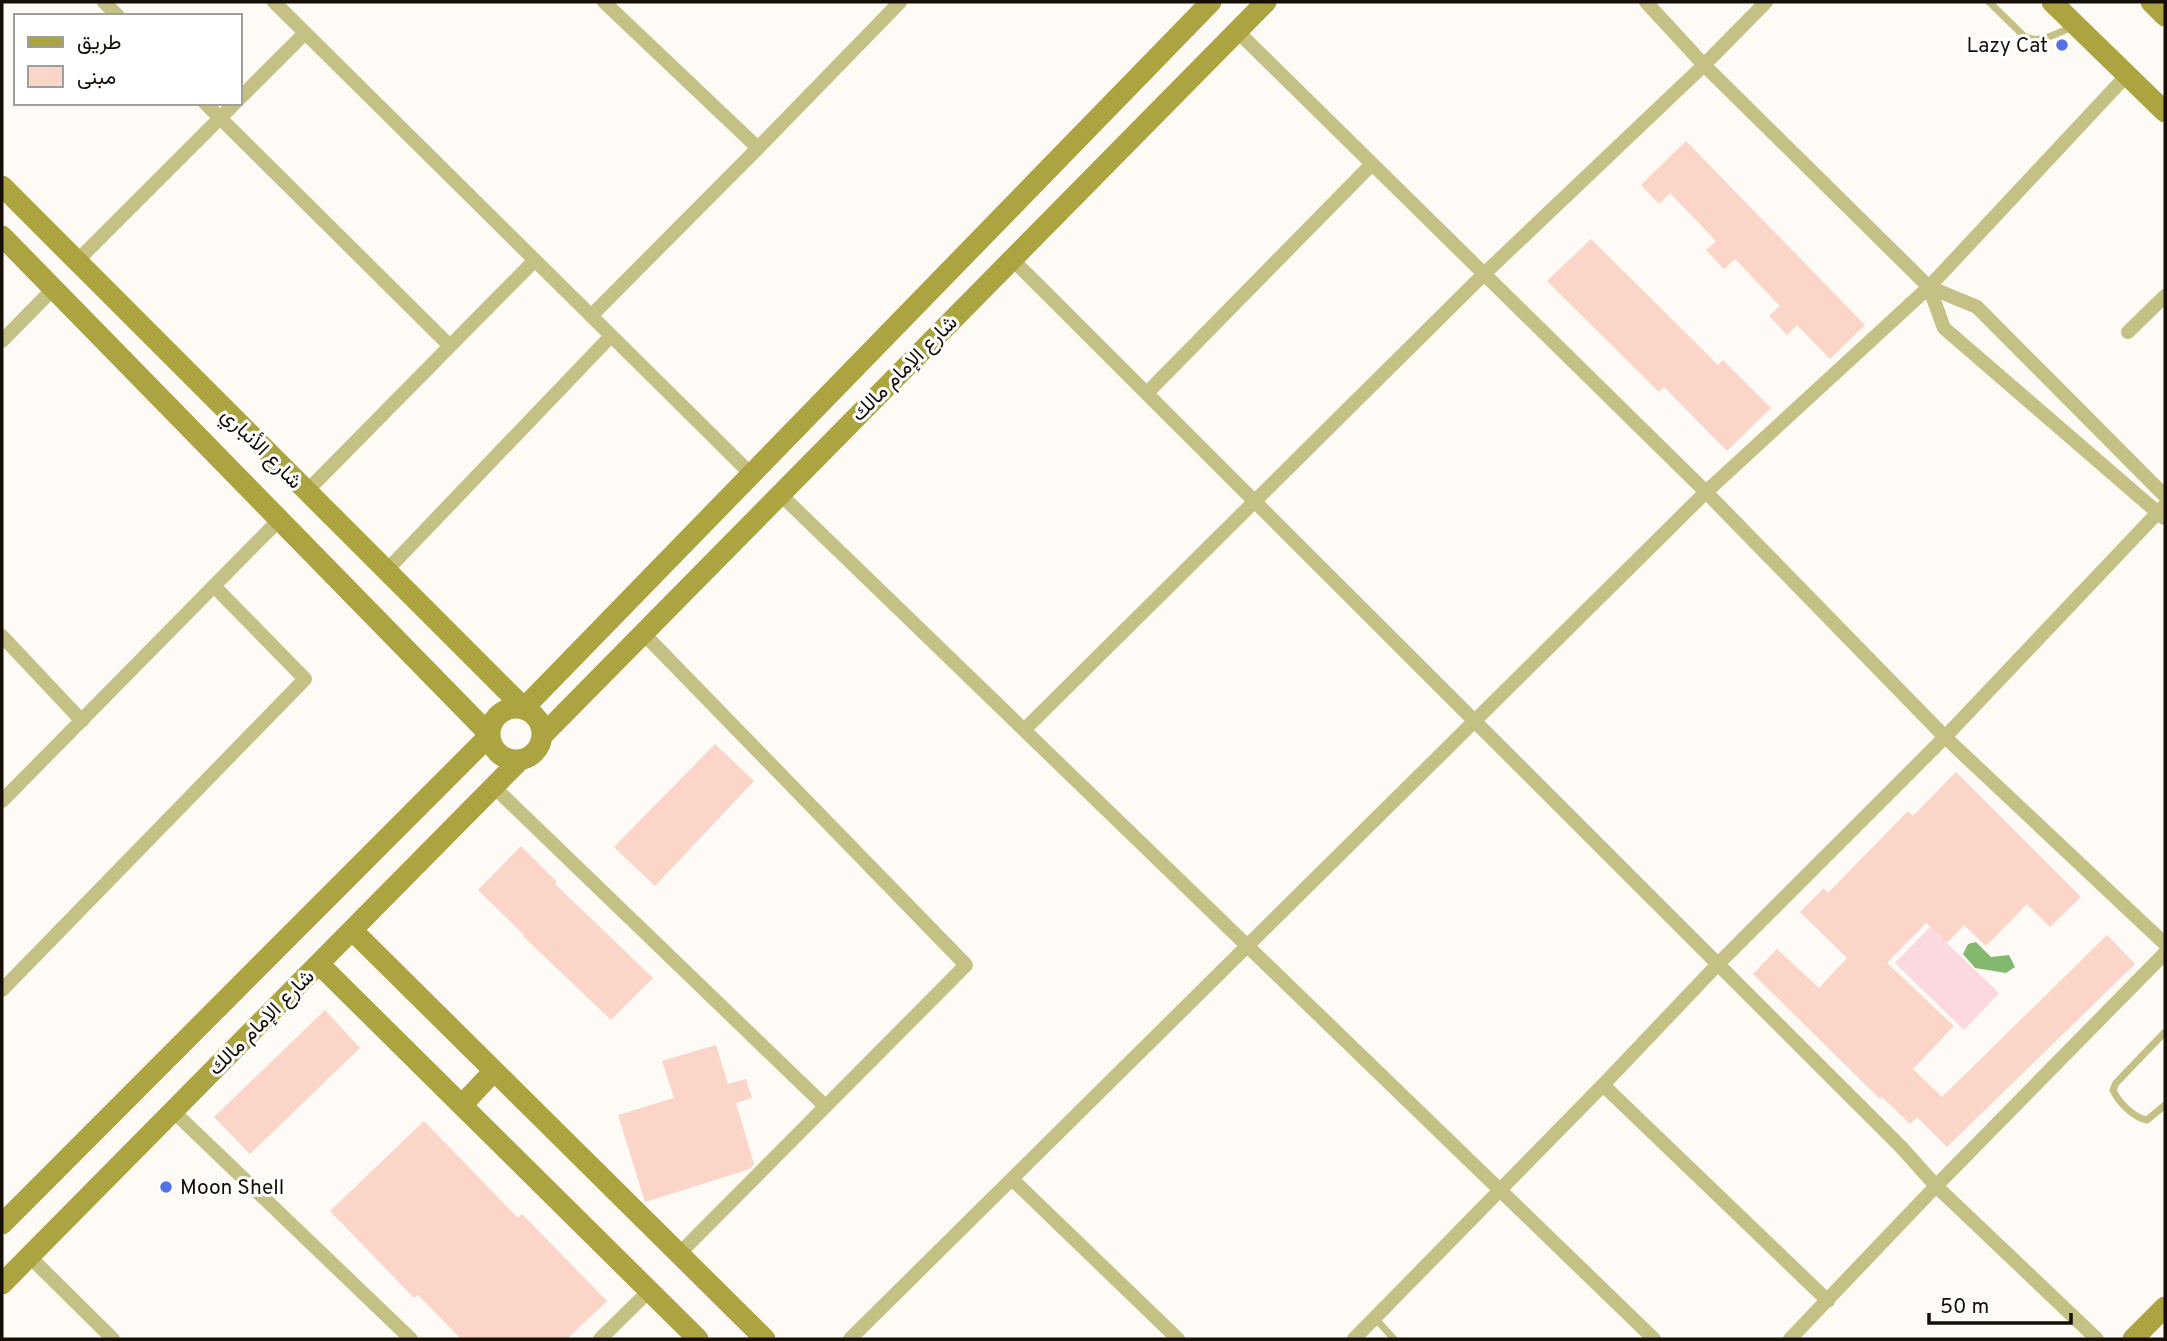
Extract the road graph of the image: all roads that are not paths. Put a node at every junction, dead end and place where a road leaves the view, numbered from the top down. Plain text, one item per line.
1 (274, 2) edge
2 (604, 2) edge
3 (1211, 2) edge
4 (1266, 2) edge
5 (1646, 2) edge
6 (1766, 2) edge
7 (1989, 2) edge
8 (2052, 2) edge
9 (2151, 2) edge
10 (894, 4) edge
11 (2165, 16) edge
12 (2077, 25) junction
13 (1237, 31) junction
14 (305, 33) junction
15 (1704, 65) junction
16 (2127, 75) junction
17 (242, 96) edge
18 (207, 105) edge
19 (233, 105) edge
20 (2165, 112) edge
21 (1099, 117) junction
22 (220, 118) junction
23 (1126, 144) junction
24 (758, 148) junction
25 (1372, 164) junction
26 (2, 186) edge
27 (2, 236) edge
28 (1012, 259) junction
29 (77, 261) junction
30 (535, 261) junction
31 (1484, 274) junction
32 (1928, 287) junction
33 (53, 289) junction
34 (2165, 296) edge
35 (591, 316) junction
36 (2128, 332) dead end
37 (611, 336) junction
38 (2, 341) edge
39 (450, 346) junction
40 (1147, 393) junction
41 (751, 474) junction
42 (306, 492) junction
43 (1706, 492) junction
44 (780, 494) junction
45 (2165, 496) edge
46 (1255, 501) junction
47 (2163, 512) edge
48 (279, 520) junction
49 (386, 571) junction
50 (214, 586) junction
51 (643, 633) junction
52 (2, 636) edge
53 (524, 708) junction
54 (1475, 720) junction
55 (82, 721) junction
56 (1024, 730) junction
57 (489, 735) junction
58 (543, 735) junction
59 (1945, 737) junction
60 (520, 760) junction
61 (494, 787) junction
62 (2, 801) edge
63 (352, 930) junction
64 (2165, 944) edge
65 (1248, 946) junction
66 (2165, 953) edge
67 (319, 964) junction
68 (1718, 964) junction
69 (2, 990) edge
70 (2165, 1032) edge
71 (494, 1071) junction
72 (1603, 1085) junction
73 (462, 1105) junction
74 (2165, 1105) edge
75 (825, 1106) junction
76 (173, 1111) junction
77 (1013, 1180) junction
78 (1936, 1186) junction
79 (1499, 1191) junction
80 (2, 1224) edge
81 (678, 1254) junction
82 (29, 1256) junction
83 (2, 1284) edge
84 (649, 1290) junction
85 (1828, 1301) junction
86 (2165, 1307) edge
87 (1375, 1318) junction
88 (113, 1339) edge
89 (411, 1339) edge
90 (600, 1339) edge
91 (698, 1339) edge
92 (765, 1339) edge
93 (850, 1339) edge
94 (1178, 1339) edge
95 (1354, 1339) edge
96 (1394, 1339) edge
97 (1654, 1339) edge
98 (1790, 1339) edge
99 (2097, 1339) edge
100 (2133, 1339) edge

1 - 14 street
2 - 24 street
3 - 21 street, شارع الإمام مالك
4 - 13 street, شارع الإمام مالك
5 - 15 street
6 - 15 street
7 - 12 lane
8 - 12 street
9 - 11 street
10 - 24 street
12 - 16 street
13 - 23 street, شارع الإمام مالك
13 - 25 street
14 - 17 street
14 - 30 street
15 - 31 street
15 - 32 street
16 - 20 street
16 - 32 street
18 - 22 street
19 - 22 street
21 - 23 street
21 - 41 street, شارع الإمام مالك
22 - 29 street
22 - 39 street
23 - 28 street, شارع الإمام مالك
24 - 35 street
25 - 31 street
25 - 40 street
26 - 29 street, شارع الأنباري
27 - 33 street, شارع الأنباري
28 - 40 street
28 - 44 street, شارع الإمام مالك
29 - 42 street, شارع الأنباري
30 - 35 street
30 - 39 street
31 - 43 street
31 - 46 street
32 - 43 street
32 - 45 street
32 - 47 street
33 - 38 street
33 - 48 street, شارع الأنباري
34 - 36 street
35 - 37 street
37 - 41 street
37 - 49 street
39 - 42 street
40 - 46 street
41 - 53 street, شارع الإمام مالك
42 - 49 street, شارع الأنباري
43 - 54 street
43 - 59 street
44 - 51 street, شارع الإمام مالك
44 - 56 street
46 - 54 street
46 - 56 street
47 - 59 street
48 - 50 street
48 - 57 street, شارع الأنباري
49 - 53 street, شارع الأنباري
50 - 55 street
50 - 69 street
51 - 58 street, شارع الإمام مالك
51 - 75 street
52 - 55 street
53 - 57 street
53 - 58 street
54 - 65 street
54 - 68 street
55 - 62 street
56 - 65 street
57 - 60 street
57 - 80 street, شارع الإمام مالك
58 - 60 street
59 - 64 street
59 - 68 street
60 - 61 street, شارع الإمام مالك
61 - 63 street, شارع الإمام مالك
61 - 75 street
63 - 67 street, شارع الإمام مالك
63 - 71 street
65 - 77 street
65 - 79 street
66 - 78 street
67 - 73 street
67 - 76 street, شارع الإمام مالك
68 - 72 street
68 - 78 street
70 - 74 lane
71 - 73 street
71 - 81 street
72 - 79 street
72 - 85 street
73 - 84 street
75 - 81 street
76 - 82 street, شارع الإمام مالك
76 - 89 street
77 - 93 street
77 - 94 street
78 - 85 street
78 - 99 street
79 - 87 street
79 - 97 street
81 - 92 street
82 - 83 street, شارع الإمام مالك
82 - 88 street
84 - 90 street
84 - 91 street
85 - 98 street
86 - 100 street
87 - 95 street
87 - 96 lane

